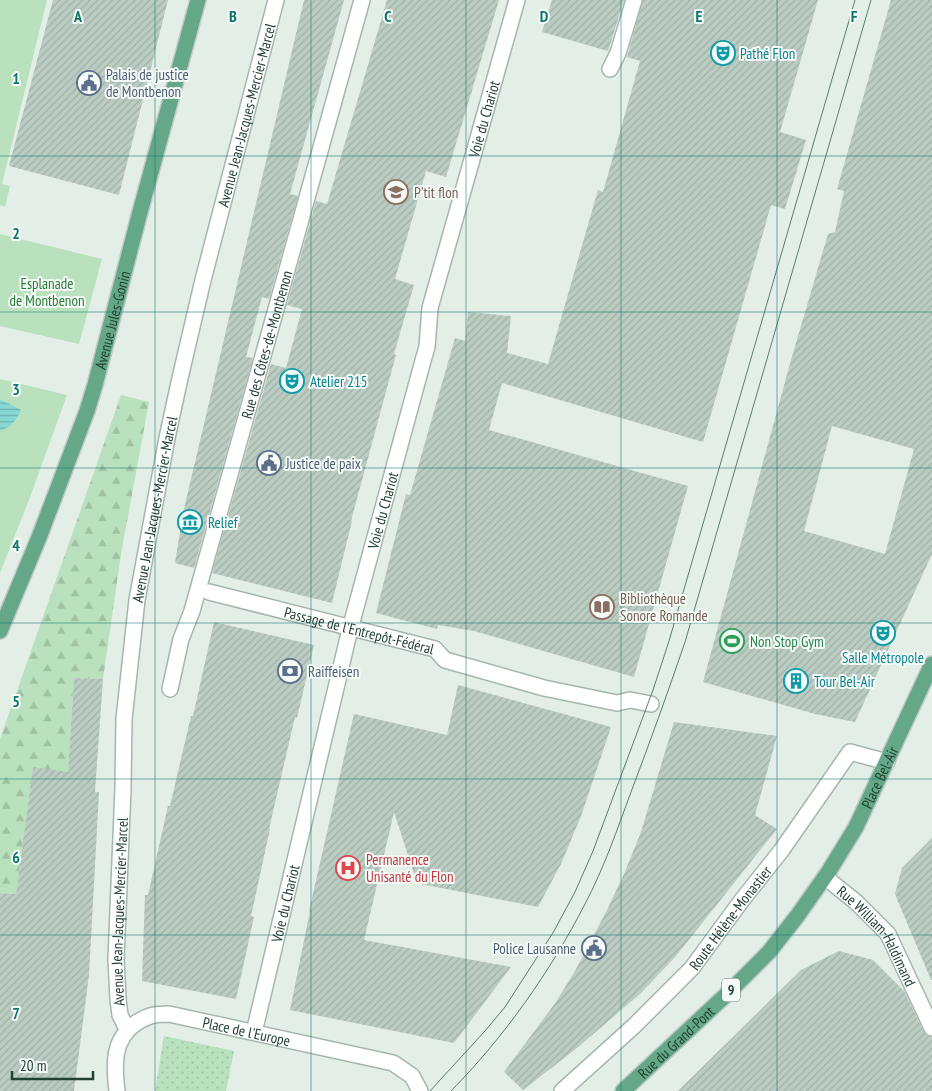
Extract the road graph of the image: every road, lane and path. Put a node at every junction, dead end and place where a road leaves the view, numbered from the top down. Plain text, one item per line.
1 (198, 0) edge
2 (276, 0) edge
3 (362, 0) edge
4 (517, 0) edge
5 (634, 0) edge
6 (610, 69) dead end
7 (209, 592) dead end
8 (350, 629) junction
9 (0, 631) edge
10 (930, 671) edge
11 (170, 689) dead end
12 (651, 704) dead end
13 (887, 762) junction
14 (825, 877) junction
15 (256, 1024) dead end
16 (932, 1028) edge
17 (128, 1029) junction
18 (117, 1091) edge
19 (420, 1091) edge
20 (562, 1091) edge
21 (623, 1091) edge

1 - 9 main road, Avenue Jules-Gonin
2 - 17 street, Avenue Jean-Jacques-Mercier-Marcel
3 - 11 street, Rue des Côtes-de-Montbenon
4 - 8 street, Voie du Chariot
5 - 6 street
7 - 8 street, Passage de l'Entrepôt-Fédéral
8 - 12 street, Passage de l'Entrepôt-Fédéral
8 - 15 street, Voie du Chariot
10 - 13 main road, Place Bel-Air / 9
13 - 14 main road, Place Bel-Air / 9
13 - 20 street, Route Hélène-Monastier
14 - 16 street, Rue William-Haldimand
14 - 21 main road, Rue du Grand-Pont / 9
17 - 18 street
17 - 19 street, Place de l'Europe

